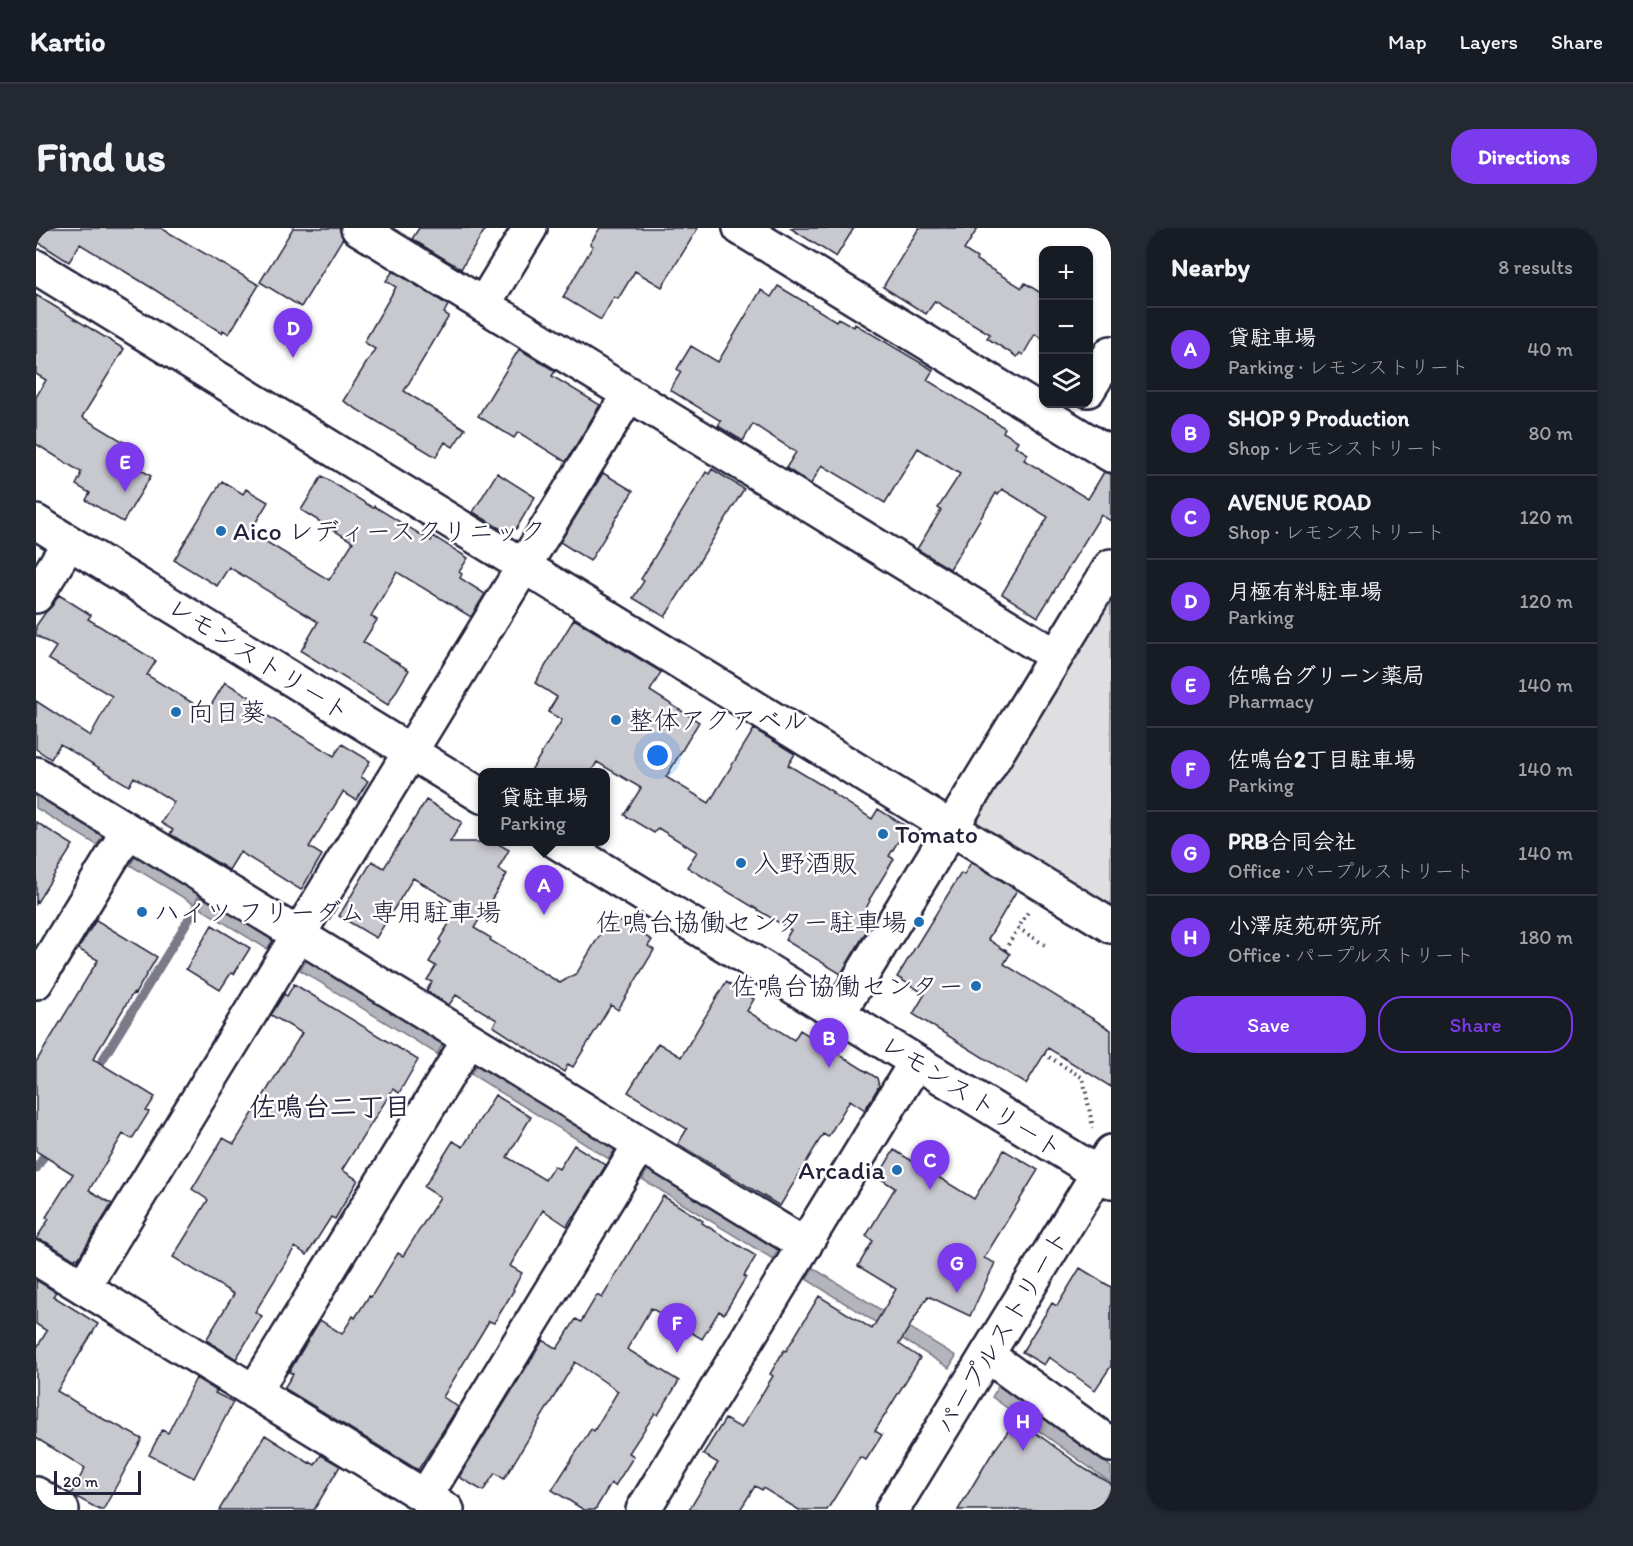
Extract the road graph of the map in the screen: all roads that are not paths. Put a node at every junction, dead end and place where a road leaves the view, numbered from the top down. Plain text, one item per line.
1 (358, 228) edge
2 (530, 228) edge
3 (740, 228) edge
4 (36, 267) edge
5 (483, 305) junction
6 (1111, 353) edge
7 (1093, 383) edge
8 (629, 394) junction
9 (1073, 415) edge
10 (1111, 455) edge
11 (36, 522) edge
12 (69, 543) junction
13 (524, 566) junction
14 (1111, 566) edge
15 (36, 596) edge
16 (1056, 656) junction
17 (410, 752) junction
18 (36, 774) edge
19 (478, 793) edge
20 (951, 828) junction
21 (128, 831) junction
22 (564, 846) edge
23 (1111, 926) edge
24 (298, 935) junction
25 (36, 982) edge
26 (838, 1014) junction
27 (469, 1040) junction
28 (916, 1062) junction
29 (640, 1144) junction
30 (1104, 1160) edge
31 (805, 1245) junction
32 (36, 1258) edge
33 (83, 1287) junction
34 (987, 1355) junction
35 (254, 1392) junction
36 (1111, 1445) edge
37 (36, 1494) edge
38 (436, 1503) edge
39 (62, 1510) edge
40 (643, 1510) edge
41 (892, 1510) edge

1 - 5 street
2 - 5 street
3 - 9 street
4 - 13 street
5 - 8 street
6 - 7 street
8 - 13 street
8 - 16 street
9 - 10 street
11 - 12 street, レモンストリート
12 - 15 street
12 - 17 street, レモンストリート
13 - 17 street
13 - 20 street
14 - 16 street
16 - 20 street
17 - 19 street, レモンストリート
17 - 24 street
18 - 21 street
20 - 23 street
20 - 26 street
21 - 24 street
21 - 25 street
22 - 26 street, レモンストリート
24 - 27 street
24 - 33 street
26 - 28 street, レモンストリート
27 - 29 street
27 - 35 street
28 - 30 street, レモンストリート
28 - 31 street
29 - 31 street
29 - 38 street
30 - 34 street, パープルストリート
31 - 40 street
32 - 33 street
33 - 35 street
34 - 36 street
34 - 41 street, パープルストリート
35 - 38 street
37 - 39 street

